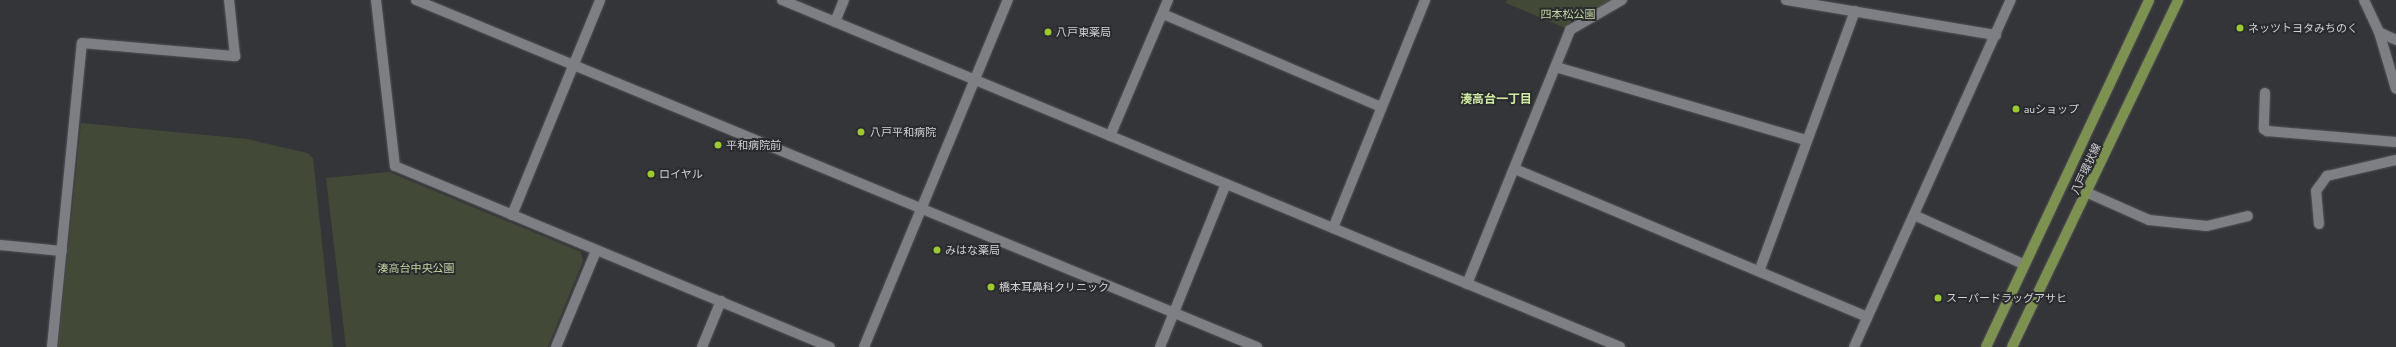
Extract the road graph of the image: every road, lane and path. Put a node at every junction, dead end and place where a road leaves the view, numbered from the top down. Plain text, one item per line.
1 (230, 0) edge
2 (376, 0) edge
3 (416, 0) edge
4 (600, 0) edge
5 (782, 0) edge
6 (844, 0) edge
7 (1008, 0) edge
8 (1168, 0) edge
9 (1425, 0) edge
10 (1622, 0) edge
11 (1786, 0) edge
12 (2011, 0) edge
13 (2149, 0) edge
14 (2178, 0) edge
15 (2364, 0) edge
16 (1855, 11) junction
17 (1162, 14) junction
18 (835, 22) junction
19 (2379, 32) junction
20 (1996, 35) junction
21 (2396, 40) edge
22 (573, 64) junction
23 (1556, 67) junction
24 (974, 80) junction
25 (2396, 88) edge
26 (2265, 93) dead end
27 (1381, 107) junction
28 (1110, 136) junction
29 (1806, 140) junction
30 (2396, 142) edge
31 (2396, 160) edge
32 (1515, 169) junction
33 (1226, 184) junction
34 (2088, 193) junction
35 (922, 207) junction
36 (512, 215) junction
37 (1914, 215) junction
38 (2248, 216) dead end
39 (2319, 224) dead end
40 (1333, 228) junction
41 (0, 245) edge
42 (62, 251) junction
43 (596, 251) junction
44 (2023, 264) junction
45 (1760, 270) junction
46 (1467, 284) junction
47 (720, 301) junction
48 (1174, 313) junction
49 (1867, 316) junction
50 (52, 347) edge
51 (556, 347) edge
52 (702, 347) edge
53 (830, 347) edge
54 (864, 347) edge
55 (1160, 347) edge
56 (1257, 347) edge
57 (1620, 347) edge
58 (1854, 347) edge
59 (1986, 347) edge
60 (2012, 347) edge

1 - 42 street
2 - 36 street
3 - 22 street
4 - 22 street
5 - 18 street
6 - 18 street
7 - 24 street
8 - 17 street
9 - 27 street
10 - 23 street
11 - 16 street
12 - 20 street
13 - 44 main road, 八戸環状線
14 - 34 main road, 八戸環状線
15 - 19 street
16 - 20 street
16 - 29 street
17 - 27 street
17 - 28 street
18 - 24 street
19 - 21 street
19 - 25 street
20 - 37 street
22 - 35 street
22 - 36 street
23 - 29 street
23 - 32 street
24 - 28 street
24 - 35 street
26 - 30 street
27 - 40 street
28 - 33 street
29 - 45 street
31 - 39 street
32 - 45 street
32 - 46 street
33 - 40 street
33 - 48 street
34 - 38 street
34 - 60 main road, 八戸環状線
35 - 48 street
35 - 54 street
36 - 43 street
37 - 44 street
37 - 49 street
40 - 46 street
41 - 42 street
42 - 50 street
43 - 47 street
43 - 51 street
44 - 59 main road, 八戸環状線
45 - 49 street
46 - 57 street
47 - 52 street
47 - 53 street
48 - 55 street
48 - 56 street
49 - 58 street

